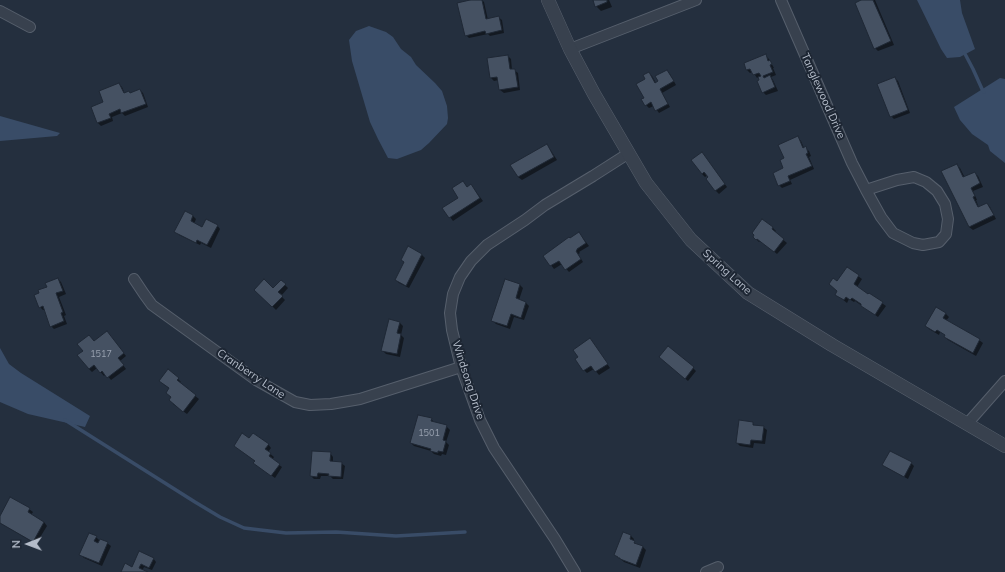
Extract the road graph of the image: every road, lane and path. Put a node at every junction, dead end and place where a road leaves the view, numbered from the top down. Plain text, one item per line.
1 (548, 0) edge
2 (696, 0) edge
3 (781, 0) edge
4 (0, 11) edge
5 (30, 27) dead end
6 (570, 49) junction
7 (629, 153) junction
8 (866, 190) junction
9 (134, 279) dead end
10 (461, 367) junction
11 (1005, 381) edge
12 (967, 424) junction
13 (1005, 446) edge
14 (718, 567) dead end
15 (575, 572) edge
16 (706, 572) edge

1 - 6 street, Spring Lane
2 - 6 street
3 - 8 street, Tanglewood Drive
4 - 5 street
6 - 7 street, Spring Lane
7 - 10 street, Windsong Drive
7 - 12 street, Spring Lane
8 - 8 street, Tanglewood Drive
9 - 10 street, Cranberry Lane
10 - 15 street, Windsong Drive
11 - 12 street
12 - 13 street, Spring Lane
14 - 16 street

